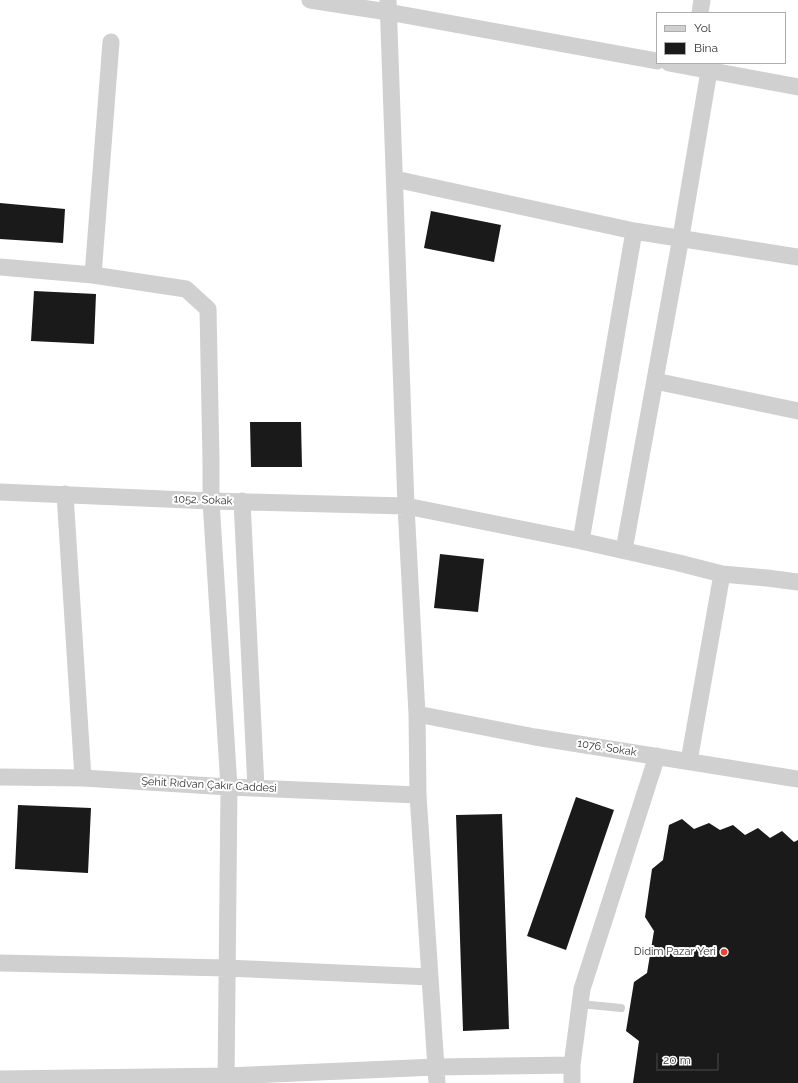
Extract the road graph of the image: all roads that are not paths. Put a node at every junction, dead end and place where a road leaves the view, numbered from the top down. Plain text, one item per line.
1 (310, 0) edge
2 (702, 0) edge
3 (388, 6) edge
4 (700, 12) edge
5 (111, 42) dead end
6 (656, 61) edge
7 (680, 64) edge
8 (691, 65) edge
9 (709, 71) junction
10 (798, 87) edge
11 (395, 180) junction
12 (634, 230) junction
13 (681, 237) junction
14 (798, 257) edge
15 (0, 267) edge
16 (92, 275) junction
17 (655, 381) junction
18 (798, 411) edge
19 (0, 492) edge
20 (65, 494) junction
21 (211, 501) junction
22 (242, 501) junction
23 (406, 506) junction
24 (581, 540) junction
25 (624, 550) junction
26 (722, 574) junction
27 (798, 582) edge
28 (416, 714) junction
29 (657, 756) junction
30 (689, 762) junction
31 (0, 777) edge
32 (83, 778) junction
33 (798, 779) edge
34 (229, 787) junction
35 (256, 788) junction
36 (418, 795) junction
37 (0, 963) edge
38 (228, 968) junction
39 (430, 976) junction
40 (580, 1004) junction
41 (621, 1008) dead end
42 (572, 1066) junction
43 (436, 1075) edge
44 (0, 1079) edge
45 (226, 1080) edge
46 (572, 1083) edge

1 - 3 street
2 - 4 street
3 - 6 street
3 - 11 street
5 - 16 street
7 - 8 street
8 - 9 street
9 - 10 street
9 - 13 street
11 - 12 street
11 - 23 street
12 - 13 street
12 - 24 street
13 - 14 street
13 - 17 street
15 - 16 street
16 - 21 street
17 - 18 street
17 - 25 street
19 - 20 street, 1052. Sokak
20 - 21 street, 1052. Sokak
20 - 32 street
21 - 22 street, 1052. Sokak
21 - 34 street
22 - 23 street, 1052. Sokak
22 - 35 street
23 - 24 street, 1052. Sokak
23 - 28 street
24 - 25 street, 1052. Sokak
25 - 26 street, 1052. Sokak
26 - 27 street, 1052. Sokak
26 - 30 street
28 - 29 street, 1076. Sokak
28 - 36 street
29 - 30 street, 1076. Sokak
29 - 40 street
30 - 33 street, 1076. Sokak
31 - 32 street, Şehit Rıdvan Çakır Caddesi
32 - 34 street, Şehit Rıdvan Çakır Caddesi
34 - 35 street, Şehit Rıdvan Çakır Caddesi
34 - 38 street
35 - 36 street, Şehit Rıdvan Çakır Caddesi
36 - 39 street
37 - 38 street
38 - 39 street
38 - 45 street
39 - 43 street
40 - 41 lane
40 - 42 street
42 - 43 street
42 - 46 street
43 - 45 street
44 - 45 street

